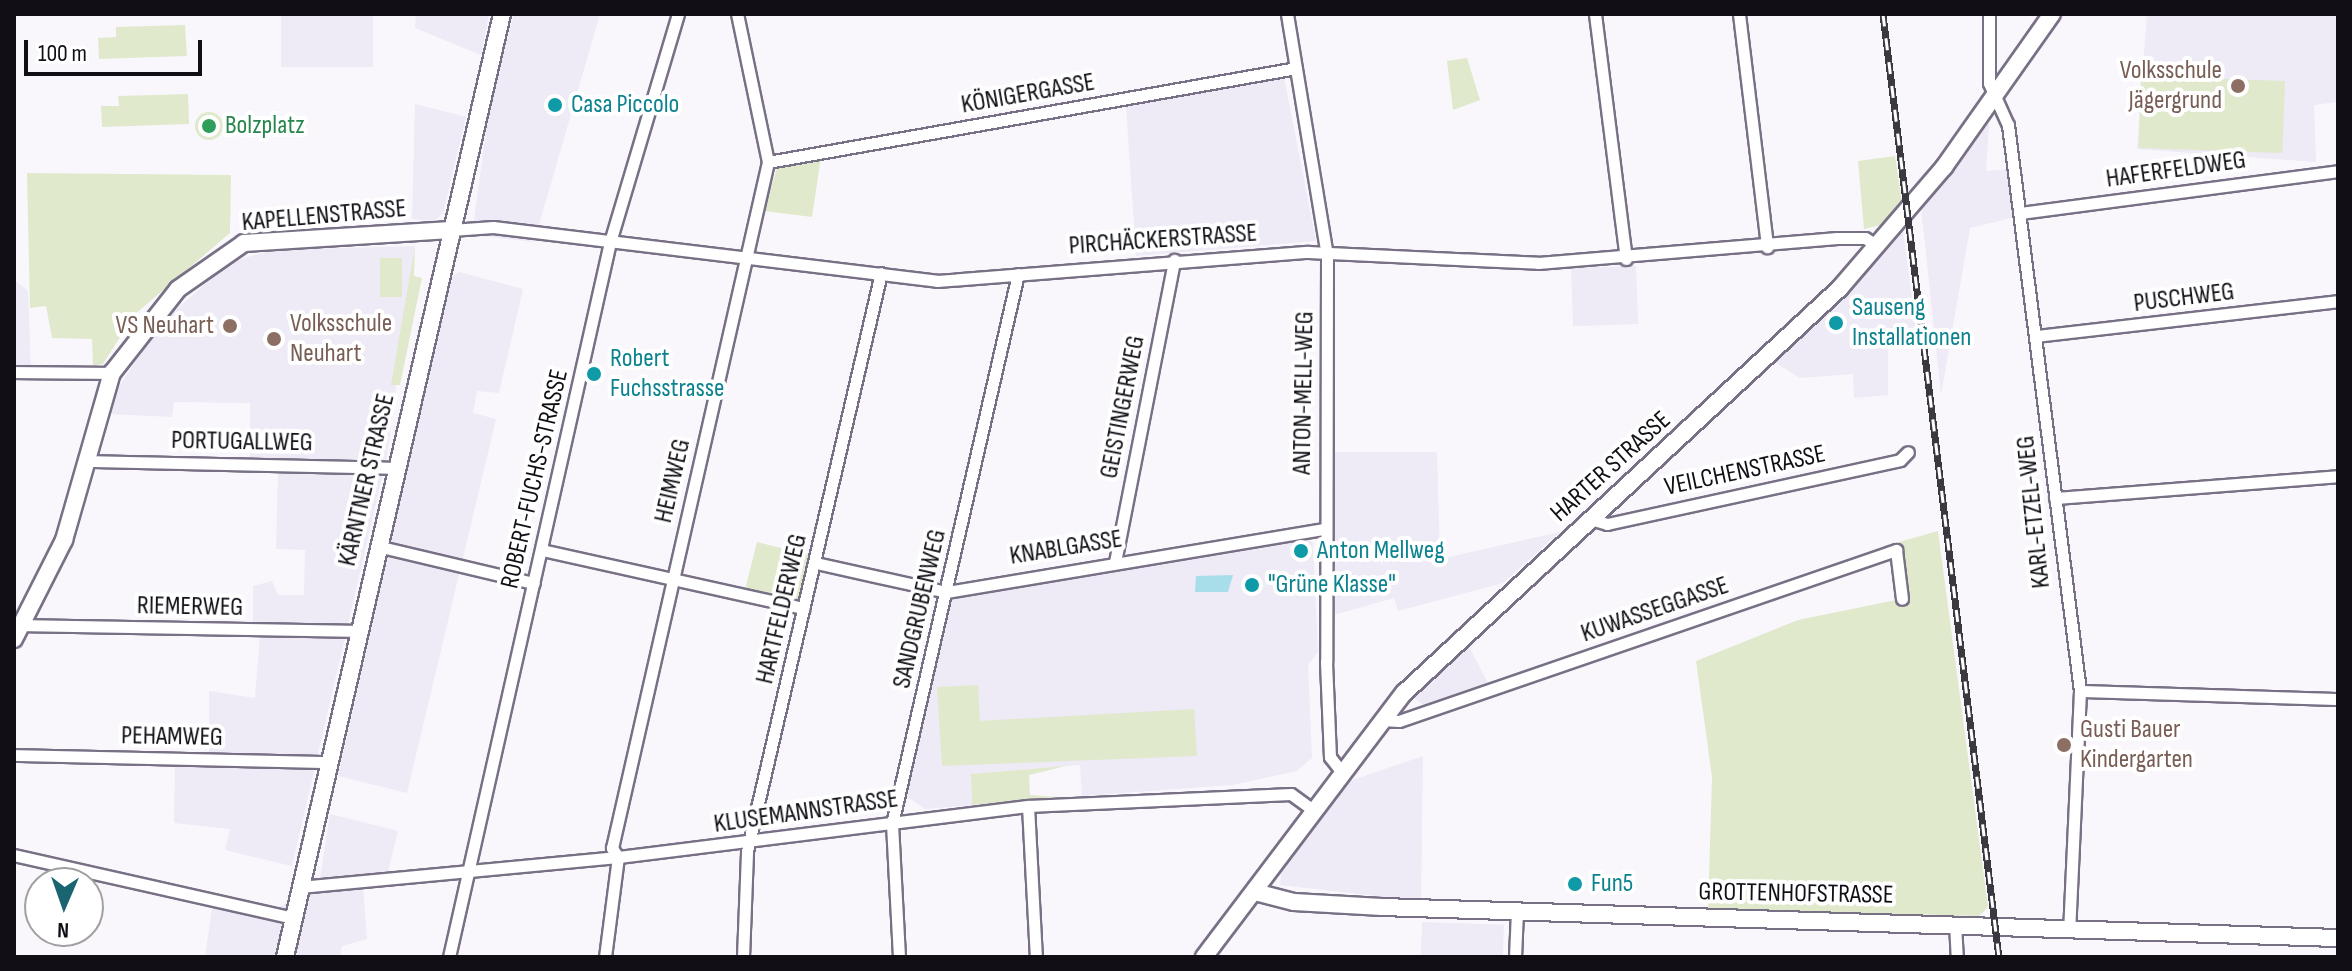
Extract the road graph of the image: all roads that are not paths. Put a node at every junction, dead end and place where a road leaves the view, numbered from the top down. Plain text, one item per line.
1 (502, 14) edge
2 (678, 14) edge
3 (737, 14) edge
4 (1287, 14) edge
5 (1595, 14) edge
6 (1739, 14) edge
7 (1989, 14) edge
8 (2052, 14) edge
9 (1296, 68) junction
10 (1995, 94) junction
11 (768, 162) junction
12 (2338, 171) edge
13 (2020, 213) junction
14 (451, 230) junction
15 (610, 242) junction
16 (1878, 246) junction
17 (1767, 247) junction
18 (1327, 255) junction
19 (748, 258) junction
20 (1626, 259) junction
21 (1174, 260) junction
22 (881, 273) junction
23 (1018, 274) junction
24 (2338, 301) edge
25 (2036, 336) junction
26 (14, 372) edge
27 (112, 373) junction
28 (1908, 452) dead end
29 (88, 461) junction
30 (395, 468) junction
31 (2338, 476) edge
32 (2055, 498) junction
33 (1590, 519) junction
34 (1325, 529) junction
35 (377, 546) junction
36 (542, 550) junction
37 (1115, 562) junction
38 (816, 563) junction
39 (672, 579) junction
40 (534, 583) junction
41 (947, 592) junction
42 (1902, 599) dead end
43 (804, 608) junction
44 (358, 631) junction
45 (18, 632) edge
46 (2080, 691) junction
47 (2338, 699) edge
48 (1381, 720) junction
49 (14, 755) edge
50 (328, 762) junction
51 (1341, 771) junction
52 (1028, 806) junction
53 (1313, 810) junction
54 (892, 824) junction
55 (752, 842) junction
56 (14, 855) edge
57 (618, 857) junction
58 (467, 871) junction
59 (300, 887) junction
60 (1255, 892) junction
61 (1517, 911) junction
62 (293, 918) junction
63 (1955, 923) junction
64 (2069, 930) junction
65 (2338, 938) edge
66 (1518, 956) edge
67 (285, 957) edge
68 (449, 957) edge
69 (605, 957) edge
70 (743, 957) edge
71 (899, 957) edge
72 (1036, 957) edge
73 (1204, 957) edge
74 (1957, 957) edge

1 - 14 main road, KÄRNTNER STRASSE
2 - 15 street, ROBERT-FUCHS-STRASSE
3 - 11 street, HEIMWEG
4 - 9 street, ANTON-MELL-WEG
5 - 20 street
6 - 17 street
7 - 10 street, KARL-ETZEL-WEG
8 - 10 main road, HARTER STRASSE
9 - 11 street, KÖNIGERGASSE
9 - 18 street, ANTON-MELL-WEG
10 - 13 street, KARL-ETZEL-WEG
10 - 16 main road, HARTER STRASSE
11 - 19 street, HEIMWEG
12 - 13 street, HAFERFELDWEG
13 - 25 street, KARL-ETZEL-WEG
14 - 15 street, PIRCHÄCKERSTRASSE
14 - 27 main road, KAPELLENSTRASSE
14 - 30 main road, KÄRNTNER STRASSE
15 - 19 street, PIRCHÄCKERSTRASSE
15 - 36 street, ROBERT-FUCHS-STRASSE
16 - 17 street, PIRCHÄCKERSTRASSE
16 - 33 main road, HARTER STRASSE
17 - 20 street, PIRCHÄCKERSTRASSE
18 - 20 street, PIRCHÄCKERSTRASSE
18 - 21 street, PIRCHÄCKERSTRASSE
18 - 34 street, ANTON-MELL-WEG
19 - 22 street, PIRCHÄCKERSTRASSE
19 - 39 street, HEIMWEG
21 - 23 street, PIRCHÄCKERSTRASSE
21 - 37 street, GEISTINGERWEG
22 - 23 street, PIRCHÄCKERSTRASSE
22 - 38 street, HARTFELDERWEG
23 - 41 street, SANDGRUBENWEG
24 - 25 street, PUSCHWEG
25 - 32 street, KARL-ETZEL-WEG
26 - 27 street
27 - 29 main road, KAPELLENSTRASSE
28 - 33 street, VEILCHENSTRASSE
29 - 30 street, PORTUGALLWEG
29 - 45 main road, KAPELLENSTRASSE
30 - 35 main road, KÄRNTNER STRASSE
31 - 32 street
32 - 46 street, KARL-ETZEL-WEG
33 - 48 main road, HARTER STRASSE
34 - 37 street, KNABLGASSE
34 - 51 street, ANTON-MELL-WEG
35 - 40 street
35 - 44 main road, KÄRNTNER STRASSE
36 - 39 street
36 - 40 street, ROBERT-FUCHS-STRASSE
37 - 41 street, KNABLGASSE
38 - 41 street, KNABLGASSE
38 - 43 street, HARTFELDERWEG
39 - 43 street
39 - 57 street, HEIMWEG
40 - 58 street, ROBERT-FUCHS-STRASSE
41 - 54 street, SANDGRUBENWEG
42 - 48 street, KUWASSEGGASSE
43 - 55 street, HARTFELDERWEG
44 - 45 street, RIEMERWEG
44 - 50 main road, KÄRNTNER STRASSE
46 - 47 street
46 - 64 street, KARL-ETZEL-WEG
48 - 51 main road, HARTER STRASSE
49 - 50 street, PEHAMWEG
50 - 59 main road, KÄRNTNER STRASSE
51 - 53 main road, HARTER STRASSE
52 - 53 street, KLUSEMANNSTRASSE
52 - 54 street, KLUSEMANNSTRASSE
52 - 72 street
53 - 60 main road, HARTER STRASSE
54 - 55 street, KLUSEMANNSTRASSE
54 - 71 street, SANDGRUBENWEG
55 - 57 street, KLUSEMANNSTRASSE
55 - 70 street, HARTFELDERWEG
56 - 62 street
57 - 58 street, KLUSEMANNSTRASSE
57 - 69 street, HEIMWEG
58 - 59 street, KLUSEMANNSTRASSE
58 - 68 street, ROBERT-FUCHS-STRASSE
59 - 62 main road, KÄRNTNER STRASSE
60 - 61 main road, GROTTENHOFSTRASSE
60 - 73 main road, HARTER STRASSE
61 - 63 main road, GROTTENHOFSTRASSE
61 - 66 street
62 - 67 main road, KÄRNTNER STRASSE
63 - 64 main road, GROTTENHOFSTRASSE
63 - 74 street
64 - 65 main road, GROTTENHOFSTRASSE

